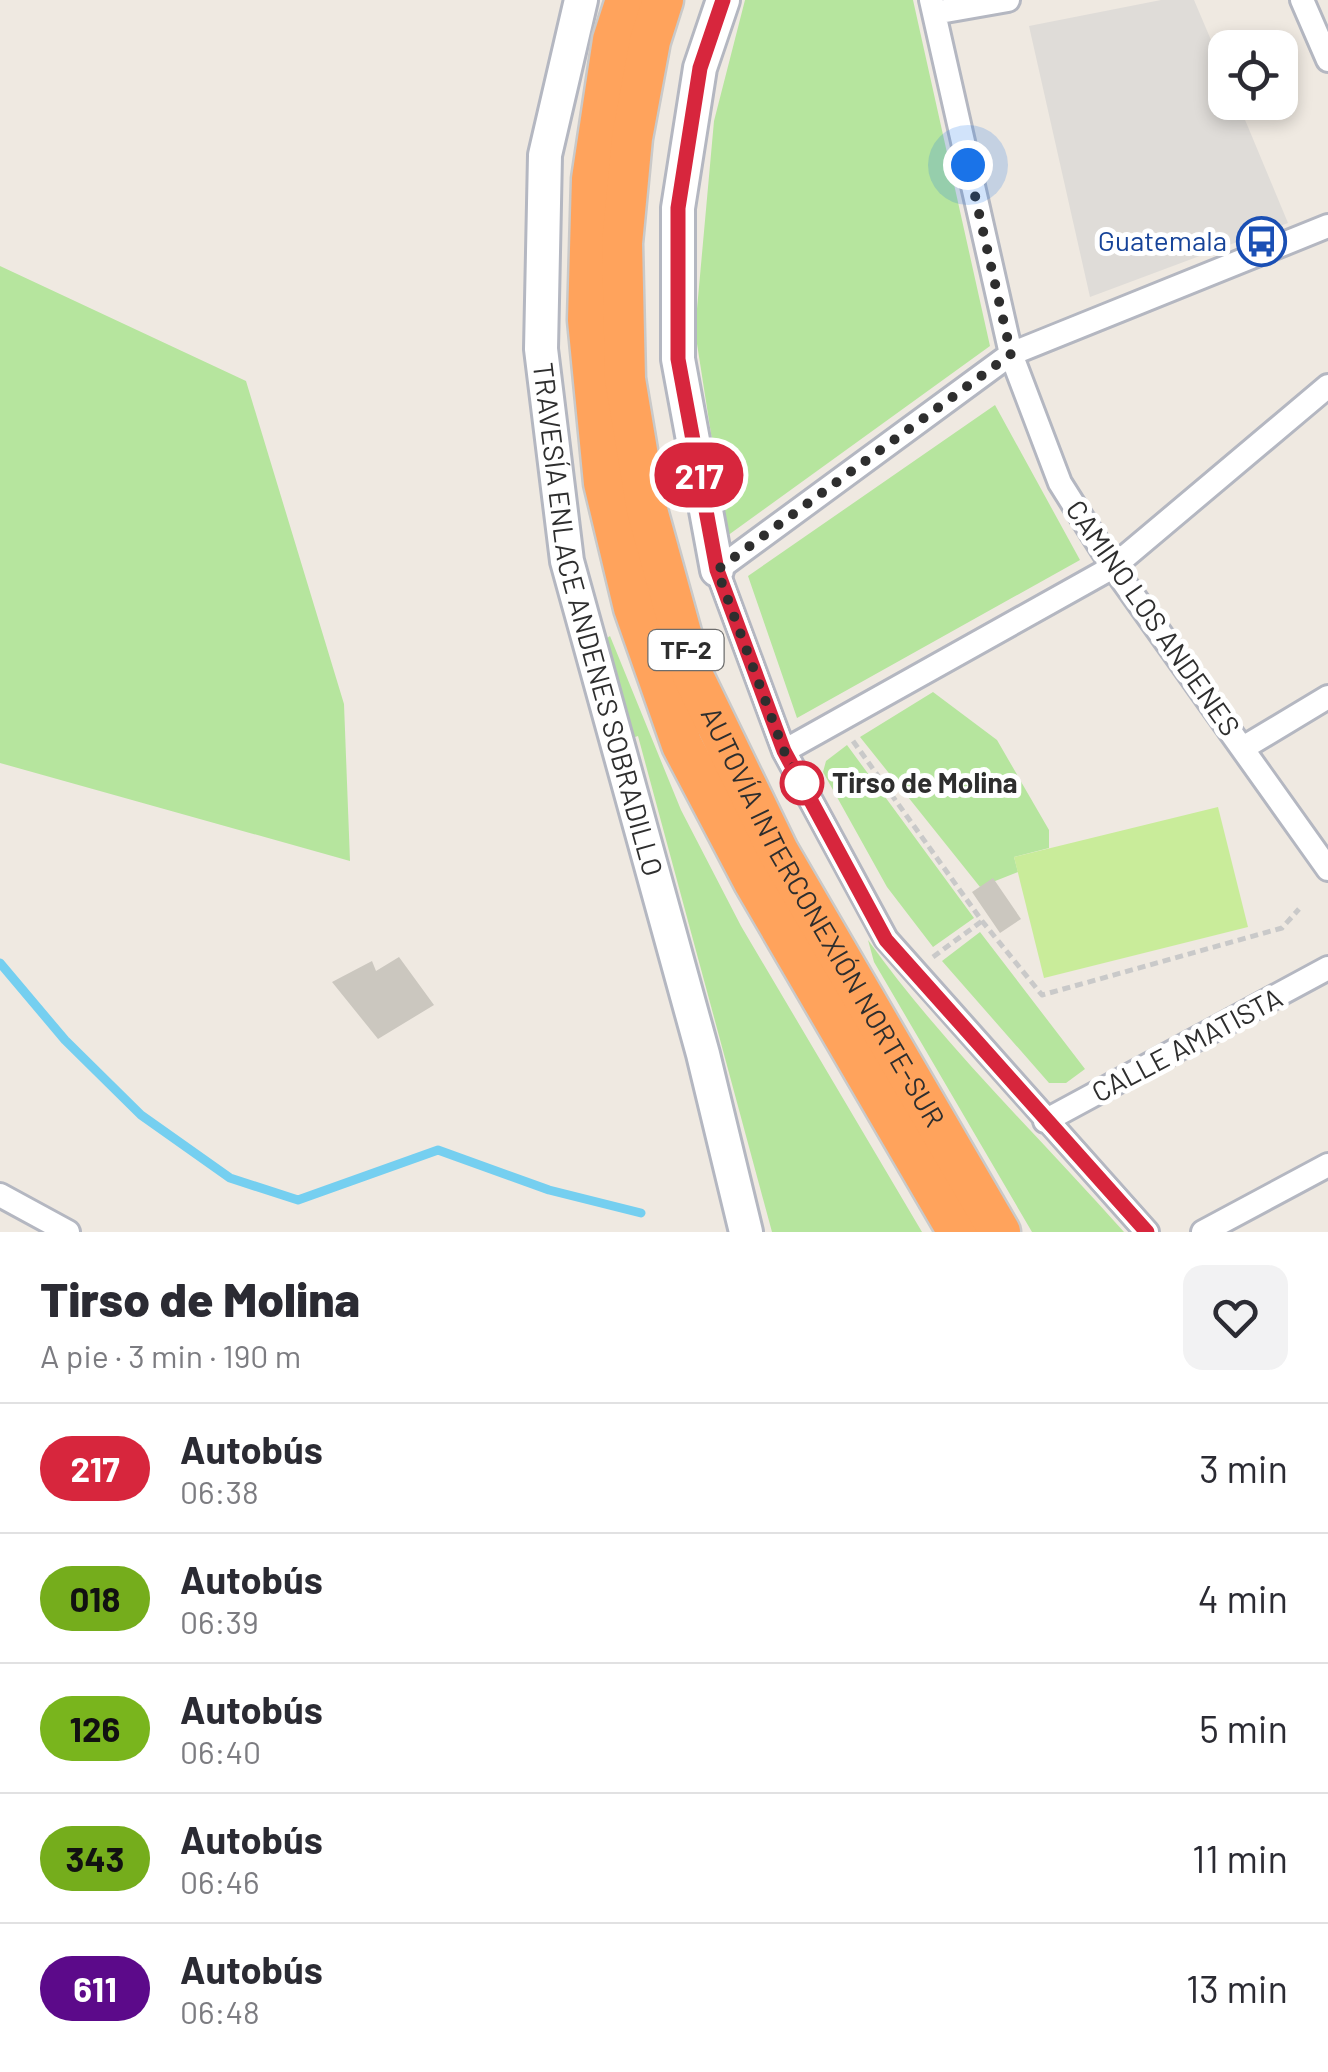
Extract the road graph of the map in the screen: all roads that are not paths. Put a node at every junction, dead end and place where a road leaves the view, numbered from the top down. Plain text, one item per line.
1 (581, 0) edge
2 (626, 0) edge
3 (663, 0) edge
4 (724, 0) edge
5 (1008, 0) edge
6 (1302, 0) edge
7 (932, 6) edge
8 (1328, 60) edge
9 (1328, 226) edge
10 (1011, 354) junction
11 (1328, 386) edge
12 (1112, 567) junction
13 (717, 570) junction
14 (1328, 697) edge
15 (1243, 748) junction
16 (784, 751) junction
17 (1328, 869) edge
18 (1328, 968) edge
19 (1045, 1121) junction
20 (1328, 1165) edge
21 (0, 1195) edge
22 (68, 1232) edge
23 (746, 1232) edge
24 (958, 1232) edge
25 (1000, 1232) edge
26 (1147, 1232) edge
27 (1203, 1232) edge

1 - 23 street, TRAVESÍA ENLACE ANDENES SOBRADILLO
2 - 24 highway, AUTOVÍA INTERCONEXIÓN NORTE-SUR / TF-2
3 - 25 highway, AUTOVÍA INTERCONEXIÓN NORTE-SUR / TF-2
4 - 13 street
5 - 7 street
6 - 8 street
7 - 10 street, CAMINO LOS ANDENES
9 - 10 street
10 - 12 street, CAMINO LOS ANDENES
10 - 13 street
11 - 12 street
12 - 15 street, CAMINO LOS ANDENES
12 - 16 street
13 - 16 street
14 - 15 street
15 - 17 street, CAMINO LOS ANDENES
16 - 19 street
18 - 19 street, CALLE AMATISTA
19 - 26 street
20 - 27 street
21 - 22 street

